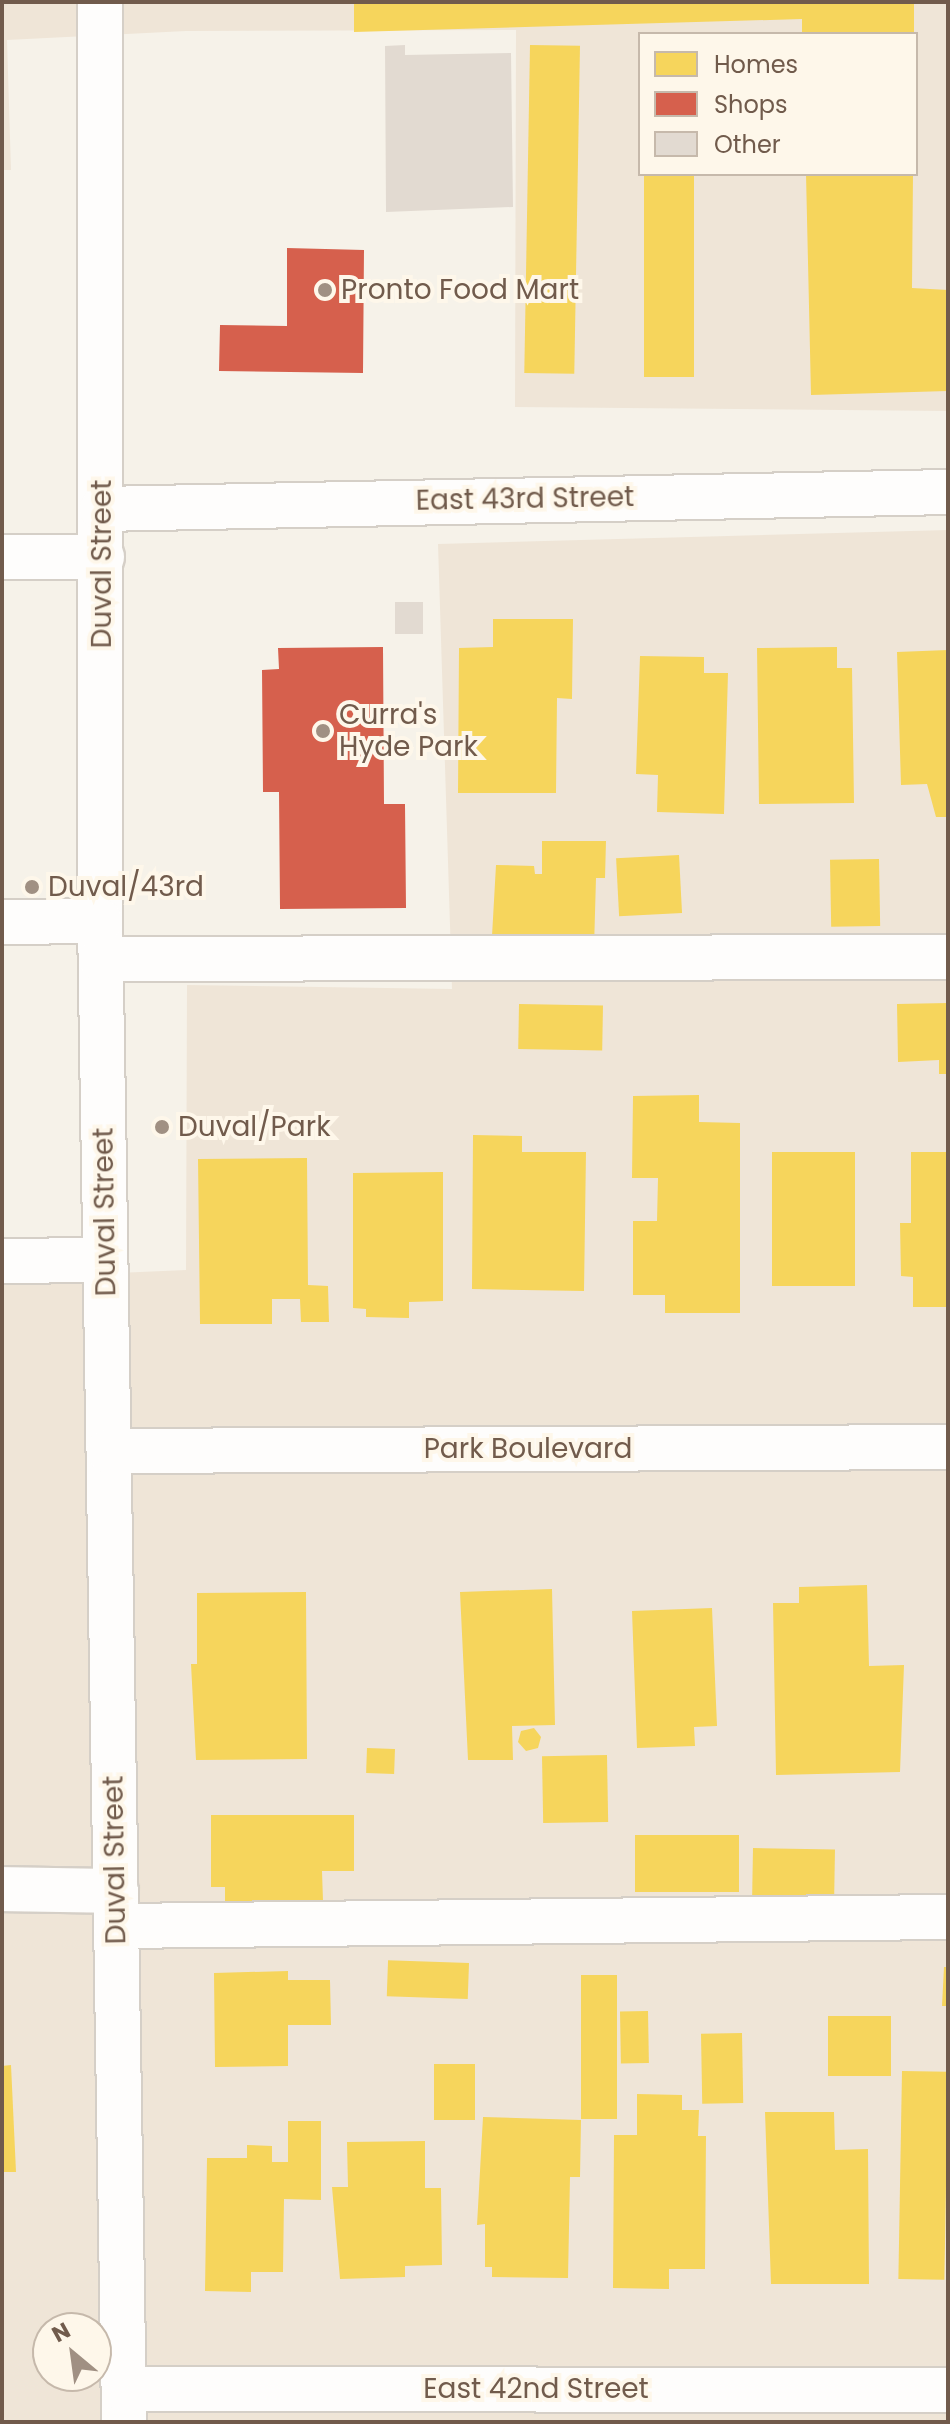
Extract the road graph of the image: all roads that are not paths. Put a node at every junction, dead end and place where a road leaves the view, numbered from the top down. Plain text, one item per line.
1 (100, 2) edge
2 (948, 492) edge
3 (102, 509) junction
4 (2, 557) edge
5 (102, 557) junction
6 (2, 922) edge
7 (100, 940) junction
8 (948, 957) edge
9 (105, 1260) junction
10 (2, 1261) edge
11 (948, 1447) edge
12 (109, 1451) junction
13 (2, 1889) edge
14 (116, 1908) junction
15 (948, 1917) edge
16 (948, 2390) edge
17 (124, 2406) edge

1 - 3 street, Duval Street
2 - 3 street, East 43rd Street
3 - 5 street, Duval Street
4 - 5 street
5 - 7 street, Duval Street
6 - 7 street
7 - 8 street
7 - 9 street, Duval Street
9 - 10 street
9 - 12 street, Duval Street
11 - 12 street, Park Boulevard
12 - 14 street, Duval Street
13 - 14 street
14 - 15 street
14 - 17 street, Duval Street
16 - 17 street, East 42nd Street

